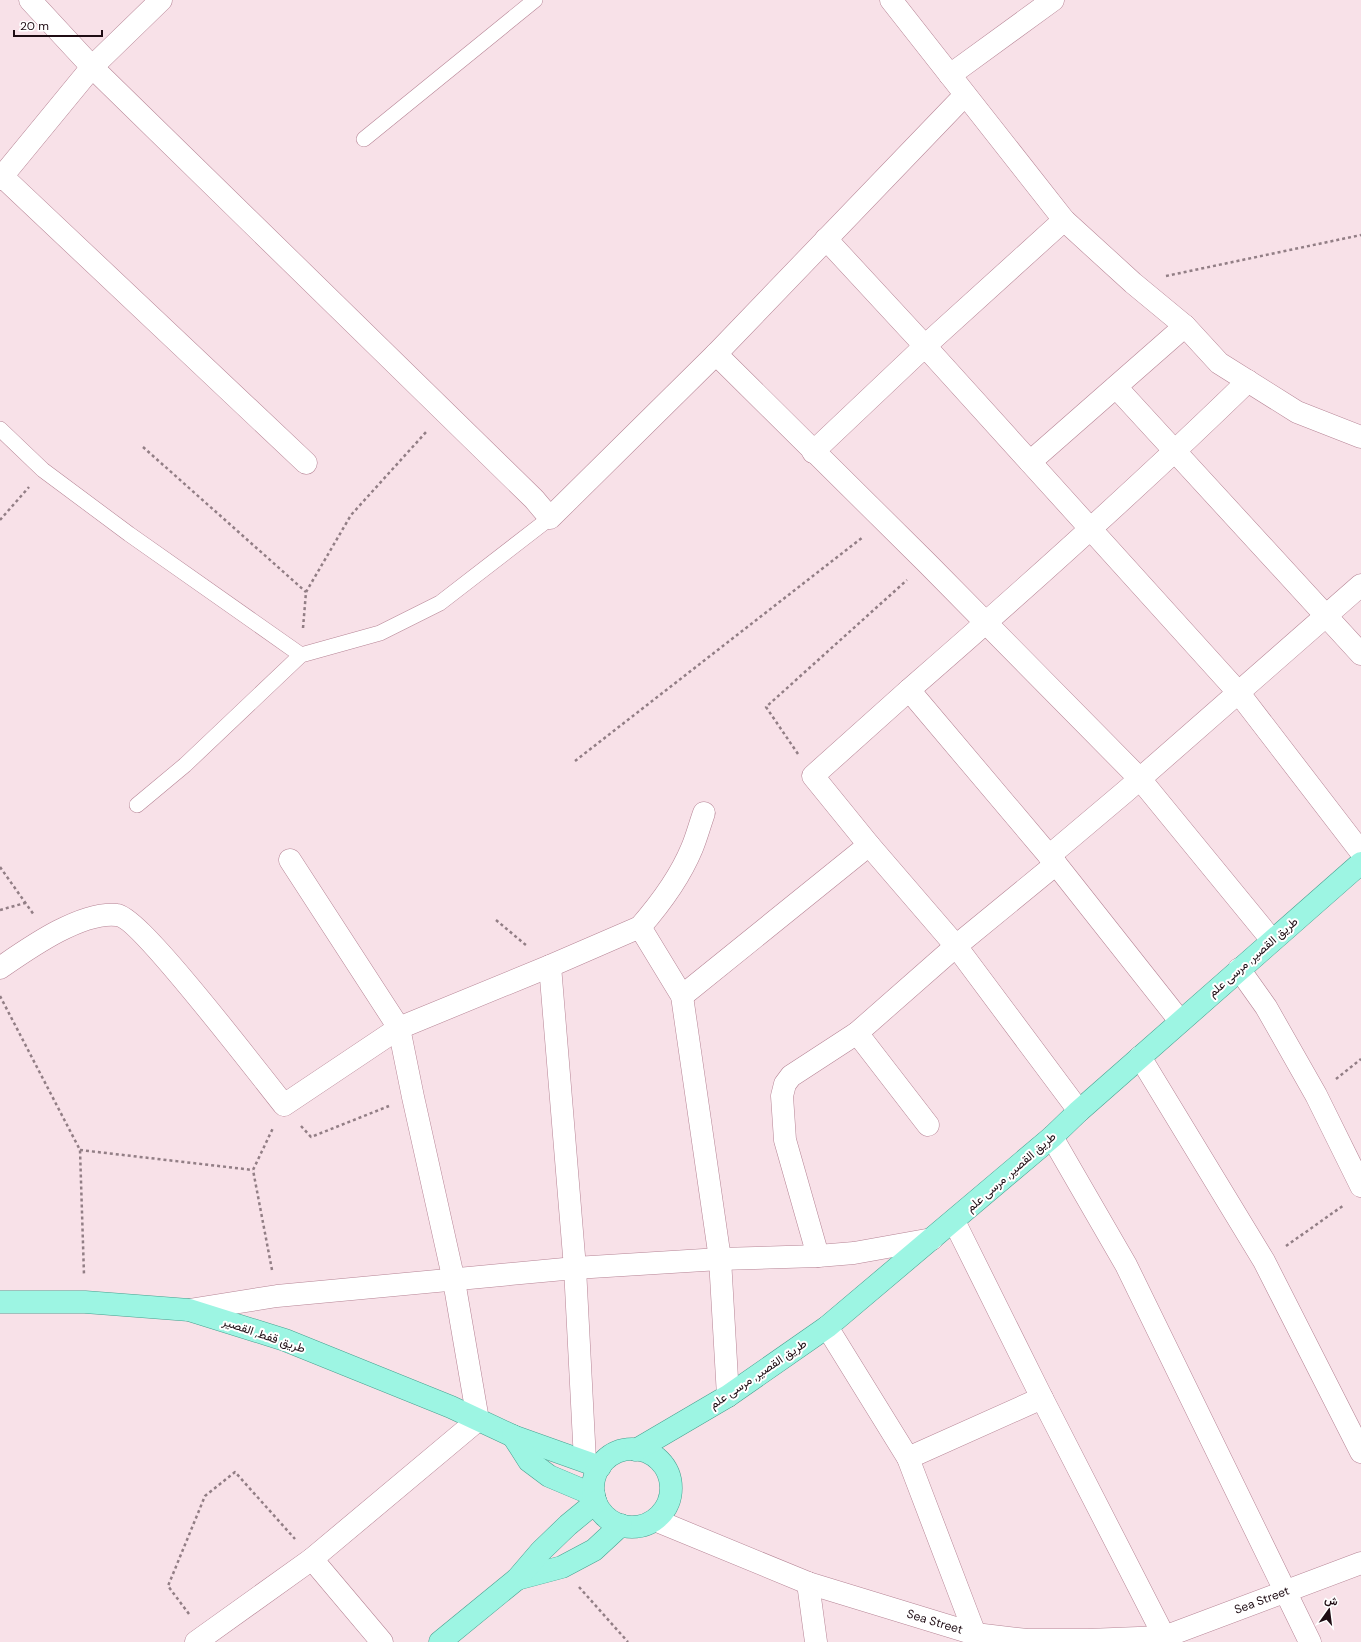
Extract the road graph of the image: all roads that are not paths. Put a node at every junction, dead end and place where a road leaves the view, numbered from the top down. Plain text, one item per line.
1 (30, 0) edge
2 (160, 0) edge
3 (534, 0) edge
4 (891, 0) edge
5 (1053, 0) edge
6 (92, 67) junction
7 (950, 75) junction
8 (965, 95) junction
9 (364, 139) dead end
10 (2, 178) edge
11 (1064, 220) junction
12 (826, 239) junction
13 (1185, 326) junction
14 (926, 346) junction
15 (716, 354) junction
16 (1248, 381) junction
17 (1116, 387) junction
18 (0, 430) edge
19 (1361, 437) edge
20 (1176, 451) junction
21 (814, 452) junction
22 (1030, 462) junction
23 (306, 463) dead end
24 (550, 518) junction
25 (1090, 528) junction
26 (1361, 585) edge
27 (1326, 615) junction
28 (985, 623) junction
29 (1361, 654) edge
30 (301, 655) junction
31 (909, 690) junction
32 (1238, 692) junction
33 (1140, 779) junction
34 (137, 805) dead end
35 (704, 813) dead end
36 (869, 845) junction
37 (1361, 852) edge
38 (290, 860) dead end
39 (1053, 860) junction
40 (1361, 863) edge
41 (640, 927) junction
42 (1270, 942) junction
43 (956, 946) junction
44 (550, 966) junction
45 (0, 968) edge
46 (1239, 970) junction
47 (682, 996) junction
48 (1180, 1021) junction
49 (400, 1028) junction
50 (856, 1033) junction
51 (1140, 1057) junction
52 (1079, 1111) junction
53 (928, 1125) dead end
54 (1052, 1137) junction
55 (1355, 1194) edge
56 (954, 1221) junction
57 (932, 1239) junction
58 (818, 1256) junction
59 (720, 1259) junction
60 (575, 1268) junction
61 (454, 1281) junction
62 (0, 1302) edge
63 (189, 1310) junction
64 (827, 1327) junction
65 (728, 1396) junction
66 (1042, 1398) junction
67 (478, 1420) junction
68 (513, 1436) junction
69 (636, 1450) junction
70 (1361, 1452) edge
71 (908, 1458) junction
72 (593, 1464) junction
73 (595, 1499) junction
74 (655, 1520) junction
75 (621, 1525) junction
76 (312, 1559) junction
77 (1361, 1563) edge
78 (517, 1579) junction
79 (808, 1583) junction
80 (1285, 1592) junction
81 (975, 1634) junction
82 (204, 1639) edge
83 (1166, 1639) edge
84 (1028, 1641) edge
85 (382, 1642) edge
86 (440, 1642) edge
87 (816, 1642) edge
88 (1310, 1642) edge

1 - 6 street
2 - 6 street
3 - 9 lane
4 - 7 street
5 - 7 street
6 - 10 street
6 - 24 street
7 - 8 street
8 - 11 street
8 - 12 street
10 - 23 street
11 - 13 street
11 - 14 street
12 - 14 street
12 - 15 street
13 - 16 street
13 - 17 street
14 - 21 street
14 - 22 street
15 - 21 street
15 - 24 street
16 - 19 street
16 - 20 street
17 - 20 street
17 - 22 street
18 - 30 lane
20 - 25 street
20 - 27 street
21 - 28 street
22 - 25 street
24 - 30 lane
25 - 28 street
25 - 32 street
26 - 27 street
27 - 29 street
27 - 32 street
28 - 31 street
28 - 33 street
30 - 34 lane
31 - 36 street
31 - 39 street
32 - 33 street
32 - 37 street
33 - 39 street
33 - 42 street
35 - 41 street
36 - 43 street
36 - 47 street
38 - 49 street
39 - 43 street
39 - 48 street
40 - 42 main road, طريق القصير, مرسى علم
41 - 44 street
41 - 47 street
42 - 46 main road, طريق القصير, مرسى علم
43 - 50 street
43 - 52 street
44 - 49 street
44 - 60 street
45 - 49 street
46 - 48 main road, طريق القصير, مرسى علم
46 - 55 street
47 - 59 street
48 - 51 main road, طريق القصير, مرسى علم
49 - 61 street
50 - 53 street
50 - 58 street
51 - 52 main road, طريق القصير, مرسى علم
51 - 70 street
52 - 54 main road, طريق القصير, مرسى علم
54 - 56 main road, طريق القصير, مرسى علم
54 - 80 street
56 - 57 main road, طريق القصير, مرسى علم
56 - 66 street
57 - 58 street
57 - 64 main road, طريق القصير, مرسى علم
58 - 59 street
59 - 60 street
59 - 65 street
60 - 61 street
60 - 72 street
61 - 63 street
61 - 67 street
62 - 63 main road, طريق قفط, القصير
63 - 67 main road, طريق قفط, القصير
64 - 65 main road, طريق القصير, مرسى علم
64 - 71 street
65 - 69 main road, طريق القصير, مرسى علم
66 - 71 street
66 - 83 street
67 - 68 main road, طريق قفط, القصير
67 - 76 street
68 - 72 main road, طريق قفط, القصير
68 - 73 main road
69 - 72 main road
69 - 74 main road
71 - 81 street
72 - 73 main road
73 - 75 main road
73 - 78 main road
74 - 75 main road
74 - 79 street, Sea Street
75 - 78 main road
76 - 82 street
76 - 85 street
77 - 80 street, Sea Street
78 - 86 main road
79 - 81 street, Sea Street
79 - 87 street
80 - 83 street, Sea Street
80 - 88 street
81 - 84 street, Sea Street
83 - 84 street, Sea Street

